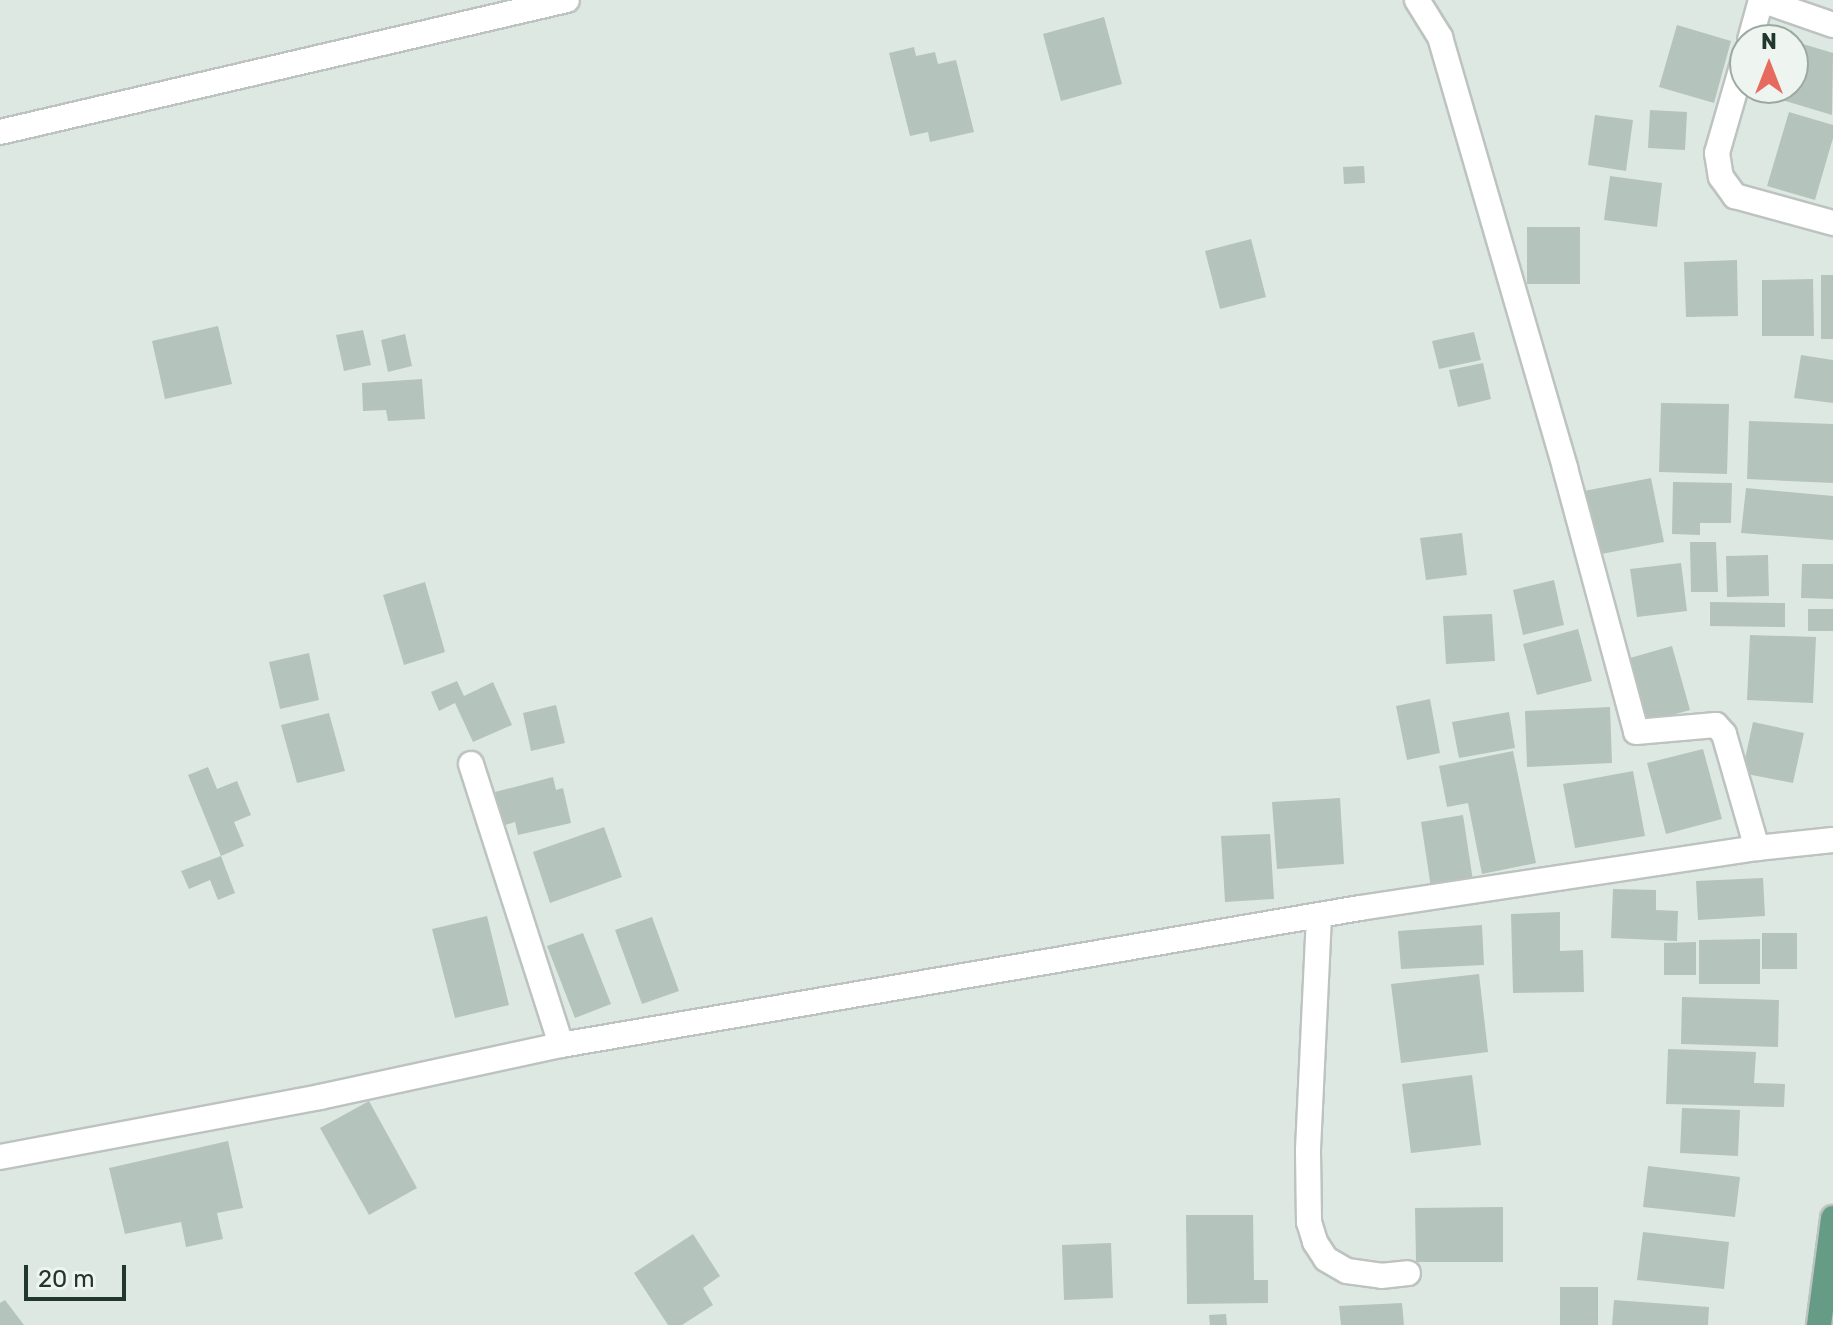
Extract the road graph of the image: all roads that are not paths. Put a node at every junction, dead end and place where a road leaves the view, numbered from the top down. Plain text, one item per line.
1 (567, 0) edge
2 (1417, 0) edge
3 (1761, 0) edge
4 (1754, 24) edge
5 (1833, 25) edge
6 (1731, 104) edge
7 (0, 132) edge
8 (1833, 223) edge
9 (471, 764) dead end
10 (1833, 840) edge
11 (1757, 848) junction
12 (1319, 916) junction
13 (561, 1045) junction
14 (0, 1157) edge
15 (1833, 1218) edge
16 (1408, 1273) dead end
17 (1819, 1325) edge

1 - 7 street
2 - 11 street
3 - 4 street
3 - 5 street
6 - 8 street
9 - 13 street
10 - 11 street
11 - 12 street
12 - 13 street
12 - 16 street
13 - 14 street
15 - 17 main road

